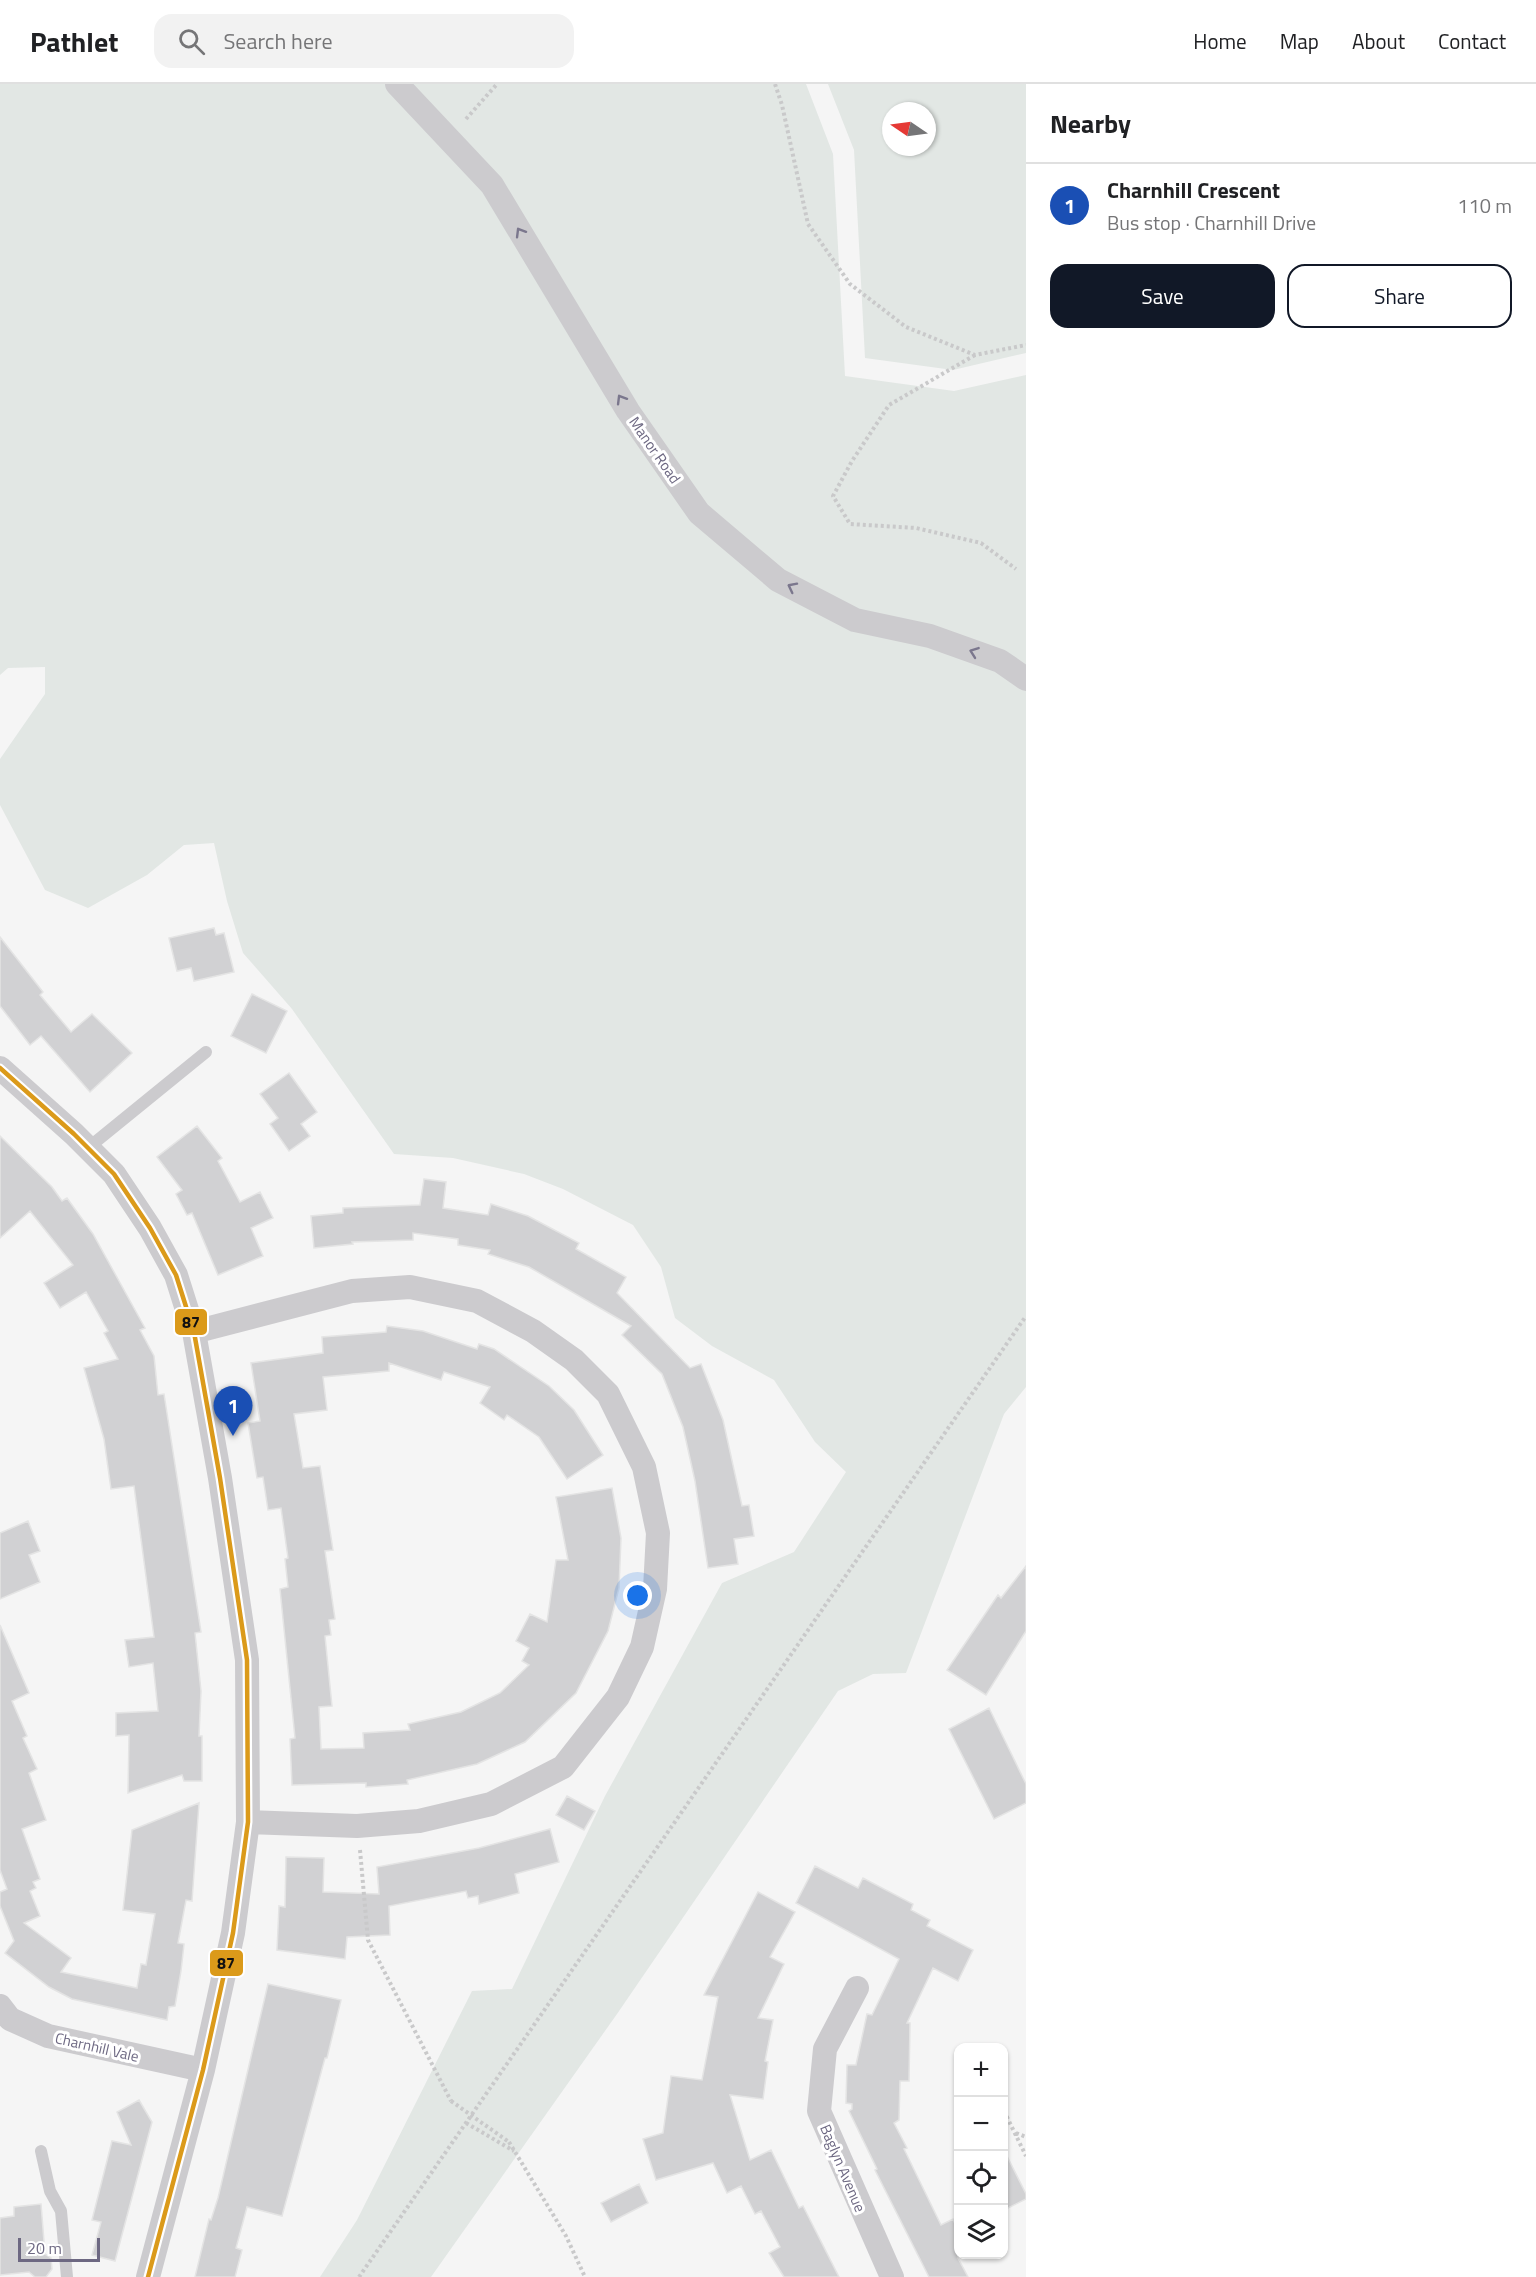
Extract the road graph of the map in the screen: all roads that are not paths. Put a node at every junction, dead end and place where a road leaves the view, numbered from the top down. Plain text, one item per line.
1 (397, 84) edge
2 (1026, 679) edge
3 (206, 1052) dead end
4 (0, 1068) edge
5 (88, 1148) junction
6 (194, 1332) junction
7 (248, 1822) junction
8 (857, 1988) dead end
9 (0, 2006) edge
10 (203, 2070) junction
11 (41, 2151) dead end
12 (66, 2277) edge
13 (148, 2277) edge
14 (892, 2277) edge

2 -> 1 street, Manor Road
3 - 5 lane
4 - 5 street
5 - 6 street
6 - 7 street
6 - 7 street
7 - 10 street
8 - 14 street, Baglyn Avenue
9 - 10 street, Charnhill Vale
10 - 13 street
11 - 12 lane

